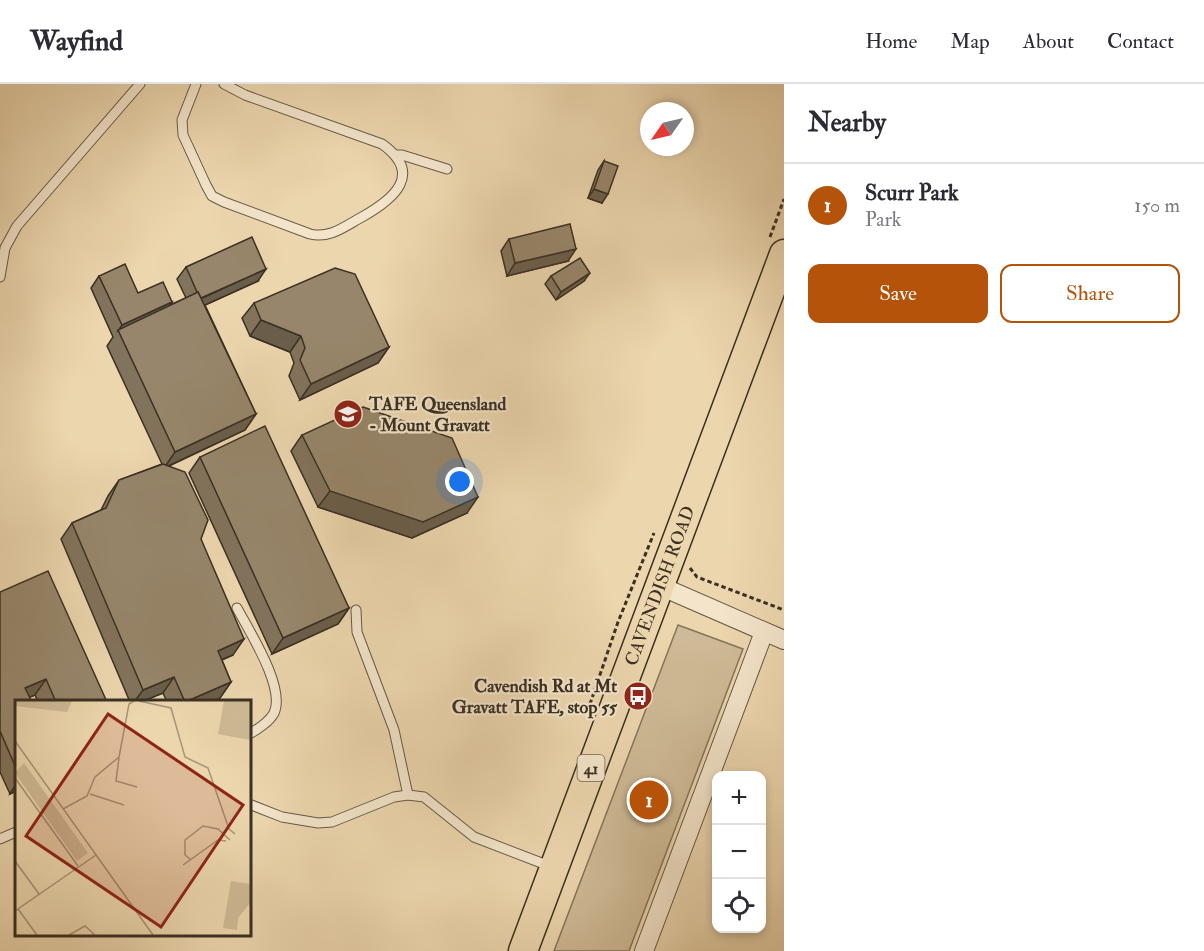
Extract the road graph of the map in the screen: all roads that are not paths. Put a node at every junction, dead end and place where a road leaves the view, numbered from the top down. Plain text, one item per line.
1 (141, 84) edge
2 (196, 84) edge
3 (224, 84) edge
4 (395, 156) junction
5 (447, 169) dead end
6 (784, 254) edge
7 (0, 278) edge
8 (660, 586) junction
9 (237, 608) dead end
10 (356, 610) dead end
11 (764, 632) junction
12 (784, 640) edge
13 (250, 733) edge
14 (408, 795) junction
15 (250, 804) edge
16 (15, 832) edge
17 (0, 839) edge
18 (554, 867) junction
19 (523, 951) edge
20 (644, 951) edge

1 - 7 lane
2 - 4 lane
3 - 4 lane
4 - 5 lane
6 - 8 main road, CAVENDISH ROAD / 41
8 - 11 street
8 - 18 main road, CAVENDISH ROAD / 41
9 - 13 lane
10 - 14 lane
11 - 12 street
11 - 20 street
14 - 15 lane
14 - 18 lane
16 - 17 lane
18 - 19 main road, CAVENDISH ROAD / 41

